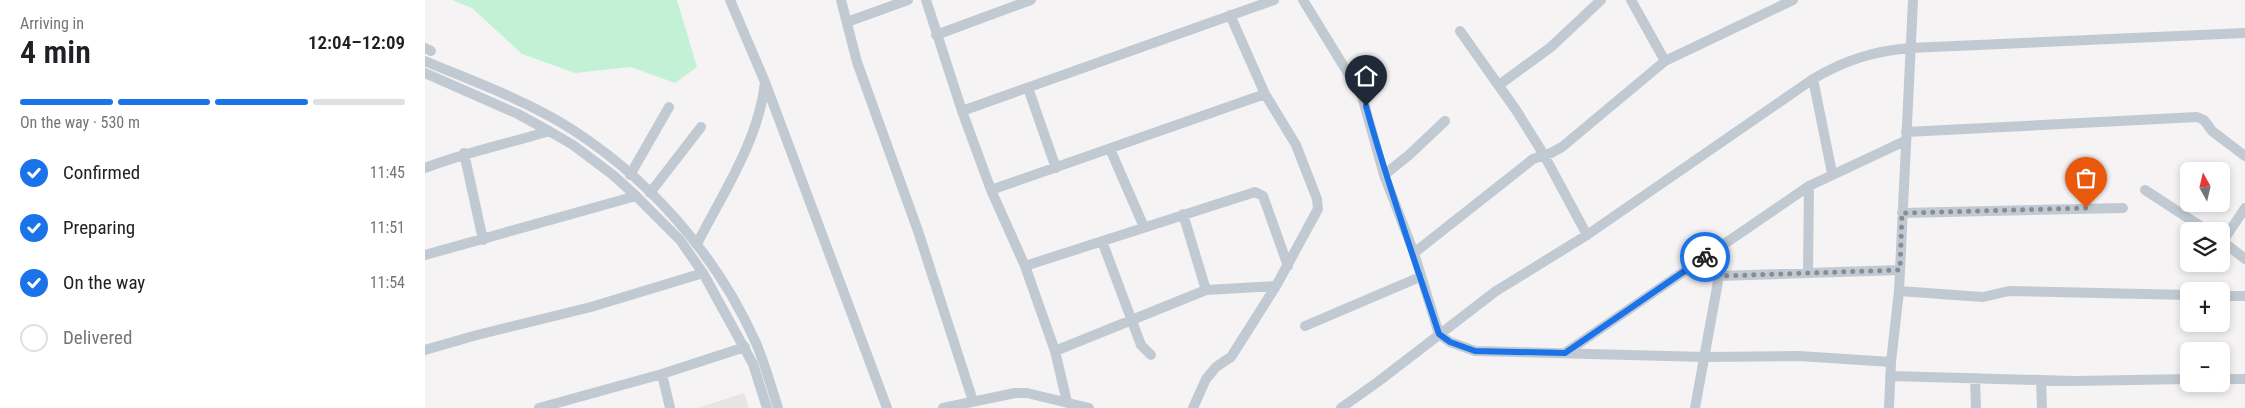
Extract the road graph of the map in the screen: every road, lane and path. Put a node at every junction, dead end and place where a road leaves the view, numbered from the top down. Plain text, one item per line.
1 (730, 0) edge
2 (841, 0) edge
3 (909, 0) edge
4 (926, 0) edge
5 (1031, 0) edge
6 (1274, 0) edge
7 (1303, 0) edge
8 (1601, 0) edge
9 (1631, 0) edge
10 (1793, 0) edge
11 (1913, 0) edge
12 (1231, 15) junction
13 (847, 22) junction
14 (1460, 31) dead end
15 (2245, 33) edge
16 (936, 35) junction
17 (1910, 48) junction
18 (425, 61) edge
19 (1665, 61) junction
20 (425, 73) edge
21 (1813, 79) junction
22 (765, 82) junction
23 (1499, 85) junction
24 (1028, 88) junction
25 (1265, 94) junction
26 (669, 107) dead end
27 (962, 111) junction
28 (1445, 121) dead end
29 (701, 126) dead end
30 (549, 131) junction
31 (1905, 136) junction
32 (1110, 149) junction
33 (464, 154) junction
34 (1544, 155) junction
35 (2245, 156) edge
36 (425, 168) edge
37 (1056, 168) junction
38 (1832, 173) junction
39 (630, 175) junction
40 (1384, 175) junction
41 (1809, 186) junction
42 (991, 190) junction
43 (2145, 190) dead end
44 (650, 193) junction
45 (636, 196) junction
46 (2123, 208) dead end
47 (2245, 208) edge
48 (1902, 213) junction
49 (1183, 214) junction
50 (2194, 222) edge
51 (1144, 227) junction
52 (2230, 229) edge
53 (1587, 235) junction
54 (483, 240) junction
55 (1102, 241) junction
56 (697, 244) junction
57 (1719, 247) junction
58 (2230, 247) edge
59 (1413, 253) junction
60 (425, 255) edge
61 (2245, 259) edge
62 (1025, 266) junction
63 (1288, 266) junction
64 (1900, 270) junction
65 (1808, 272) junction
66 (703, 273) junction
67 (1719, 276) junction
68 (1420, 277) junction
69 (1276, 286) junction
70 (1206, 290) junction
71 (1899, 291) junction
72 (2180, 295) edge
73 (2230, 296) edge
74 (2245, 296) edge
75 (1132, 320) junction
76 (1305, 326) dead end
77 (1439, 334) junction
78 (745, 347) junction
79 (425, 350) edge
80 (1055, 351) junction
81 (1565, 353) junction
82 (1151, 355) dead end
83 (1705, 357) junction
84 (1891, 362) junction
85 (662, 374) junction
86 (1890, 376) junction
87 (1975, 378) junction
88 (2180, 379) edge
89 (2230, 379) edge
90 (2245, 379) edge
91 (2041, 380) junction
92 (973, 401) junction
93 (1067, 402) junction
94 (542, 407) edge
95 (670, 408) edge
96 (767, 408) edge
97 (778, 408) edge
98 (887, 408) edge
99 (943, 408) edge
100 (1089, 408) edge
101 (1193, 408) edge
102 (1341, 408) edge
103 (1695, 408) edge
104 (1889, 408) edge
105 (1976, 408) edge
106 (2042, 408) edge

1 - 22 street
2 - 13 street
3 - 13 street
4 - 16 street
5 - 16 street
6 - 12 street
7 - 40 street
8 - 23 street
9 - 19 street
10 - 19 street
11 - 17 street
12 - 24 street
12 - 25 street
13 - 92 street
14 - 23 street
15 - 17 street
16 - 27 street
17 - 21 street
17 - 31 street
18 - 39 street
19 - 34 street
20 - 30 street
21 - 38 street
21 - 53 street
22 - 56 street
22 - 98 street
23 - 34 street
24 - 27 street
24 - 37 street
25 - 32 street
25 - 63 street
26 - 39 street
27 - 42 street
28 - 40 street
29 - 44 street
30 - 33 street
30 - 45 street
31 - 35 street
31 - 38 street
31 - 48 street
32 - 37 street
32 - 51 street
33 - 36 street
33 - 54 street
34 - 53 street
34 - 59 street
37 - 42 street
38 - 41 street
39 - 44 street
40 - 59 street
41 - 57 street
41 - 65 street
42 - 62 street
43 - 50 street
44 - 56 street
45 - 54 street
45 - 66 street
46 - 48 street
47 - 52 street
48 - 64 street
49 - 51 street
49 - 63 street
49 - 70 street
51 - 55 street
53 - 77 street
54 - 60 street
55 - 62 street
55 - 75 street
56 - 97 street
57 - 67 street
57 - 81 street
58 - 61 street
59 - 68 street
62 - 80 street
63 - 69 street
64 - 65 street
64 - 71 street
65 - 67 street
66 - 78 street
66 - 79 street
67 - 83 street
68 - 76 street
68 - 77 street
69 - 70 street
69 - 101 street
70 - 75 street
71 - 72 street
71 - 84 street
73 - 74 street
75 - 80 street
75 - 82 street
77 - 81 street
77 - 102 street
78 - 85 street
78 - 96 street
80 - 93 street
81 - 83 street
83 - 84 street
83 - 103 street
84 - 86 street
85 - 94 street
85 - 95 street
86 - 87 street
86 - 104 street
87 - 91 street
87 - 105 street
88 - 91 street
89 - 90 street
91 - 106 street
92 - 93 street
92 - 99 street
93 - 100 street

